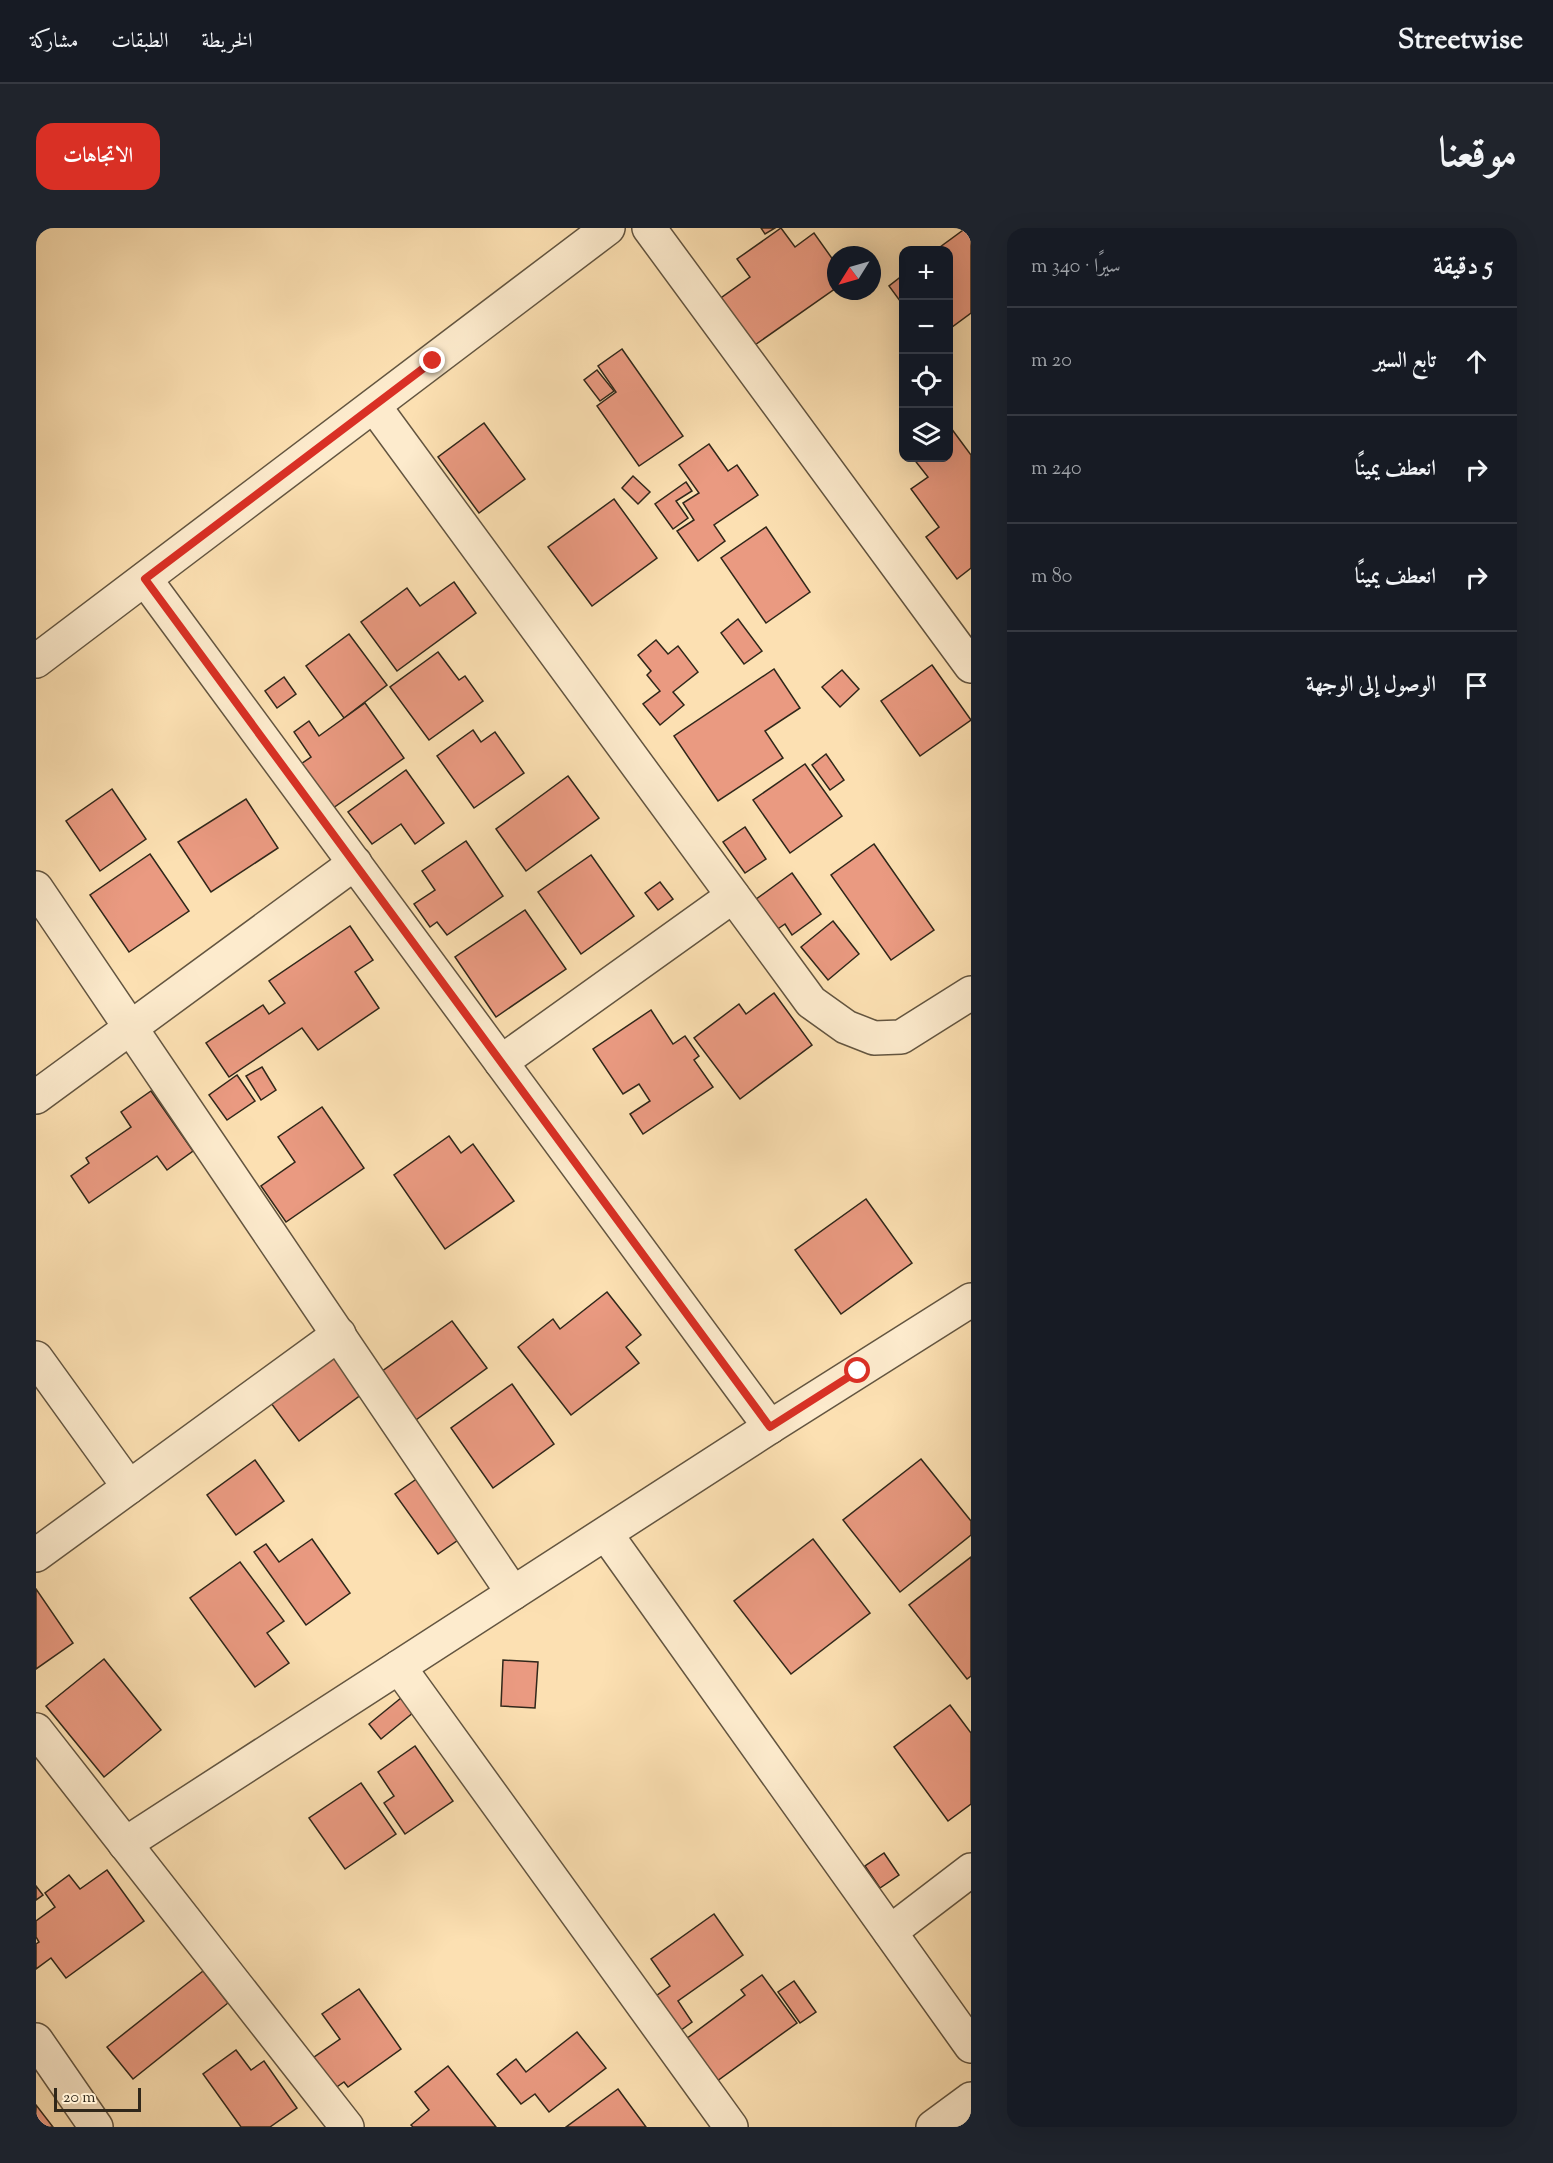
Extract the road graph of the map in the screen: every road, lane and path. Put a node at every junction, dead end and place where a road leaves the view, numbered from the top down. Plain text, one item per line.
1 (608, 228) edge
2 (649, 228) edge
3 (374, 406) junction
4 (145, 579) junction
5 (36, 661) edge
6 (971, 666) edge
7 (355, 863) junction
8 (36, 888) edge
9 (733, 896) junction
10 (971, 993) edge
11 (132, 1027) junction
12 (501, 1062) junction
13 (36, 1097) edge
14 (971, 1300) edge
15 (339, 1334) junction
16 (36, 1358) edge
17 (770, 1427) junction
18 (129, 1487) junction
19 (606, 1533) junction
20 (36, 1555) edge
21 (513, 1593) junction
22 (399, 1667) junction
23 (36, 1730) edge
24 (125, 1844) junction
25 (971, 1870) edge
26 (890, 1932) junction
27 (36, 2040) edge
28 (971, 2046) edge
29 (971, 2099) edge
30 (96, 2127) edge
31 (347, 2127) edge
32 (731, 2127) edge
33 (933, 2127) edge

1 - 3 street
2 - 6 street
3 - 4 street
3 - 9 street
4 - 5 street
4 - 7 street
7 - 11 street
7 - 12 street
8 - 11 street
9 - 10 street
9 - 12 street
11 - 13 street
11 - 15 street
12 - 17 street
14 - 17 street
15 - 18 street
15 - 21 street
16 - 18 street
17 - 19 street
18 - 20 street
19 - 21 street
19 - 26 street
21 - 22 street
22 - 24 street
22 - 32 street
23 - 24 street
24 - 31 street
25 - 26 street
26 - 28 street
27 - 30 street
29 - 33 street

